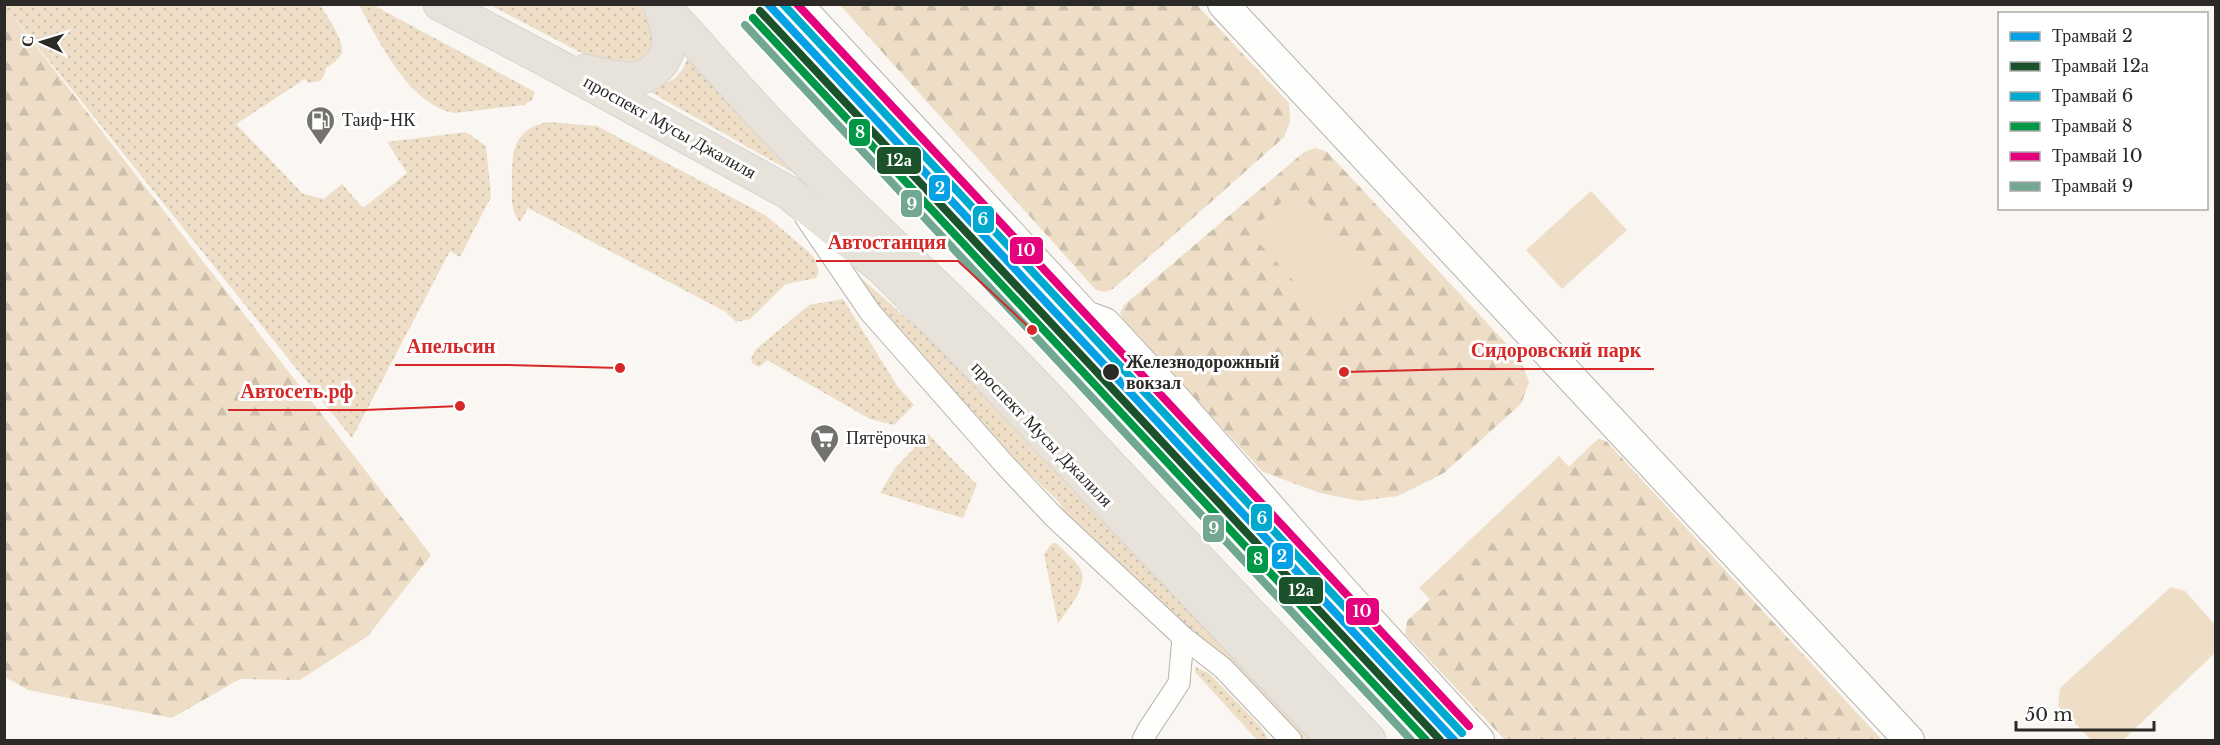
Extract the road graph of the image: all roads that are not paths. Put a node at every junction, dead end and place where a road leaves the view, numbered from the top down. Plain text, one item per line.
1 (440, 4) edge
2 (661, 4) edge
3 (797, 4) edge
4 (1223, 4) edge
5 (554, 64) junction
6 (789, 193) junction
7 (1183, 637) junction
8 (1143, 741) edge
9 (1291, 741) edge
10 (1334, 741) edge
11 (1369, 741) edge
12 (1479, 741) edge
13 (1909, 741) edge

1 - 5 main road, проспект Мусы Джалиля
2 - 5 main road
2 - 11 main road, проспект Мусы Джалиля
3 - 12 street
4 - 13 street
5 - 6 main road, проспект Мусы Джалиля
6 - 7 street
6 - 10 main road, проспект Мусы Джалиля
7 - 8 street
7 - 9 street

